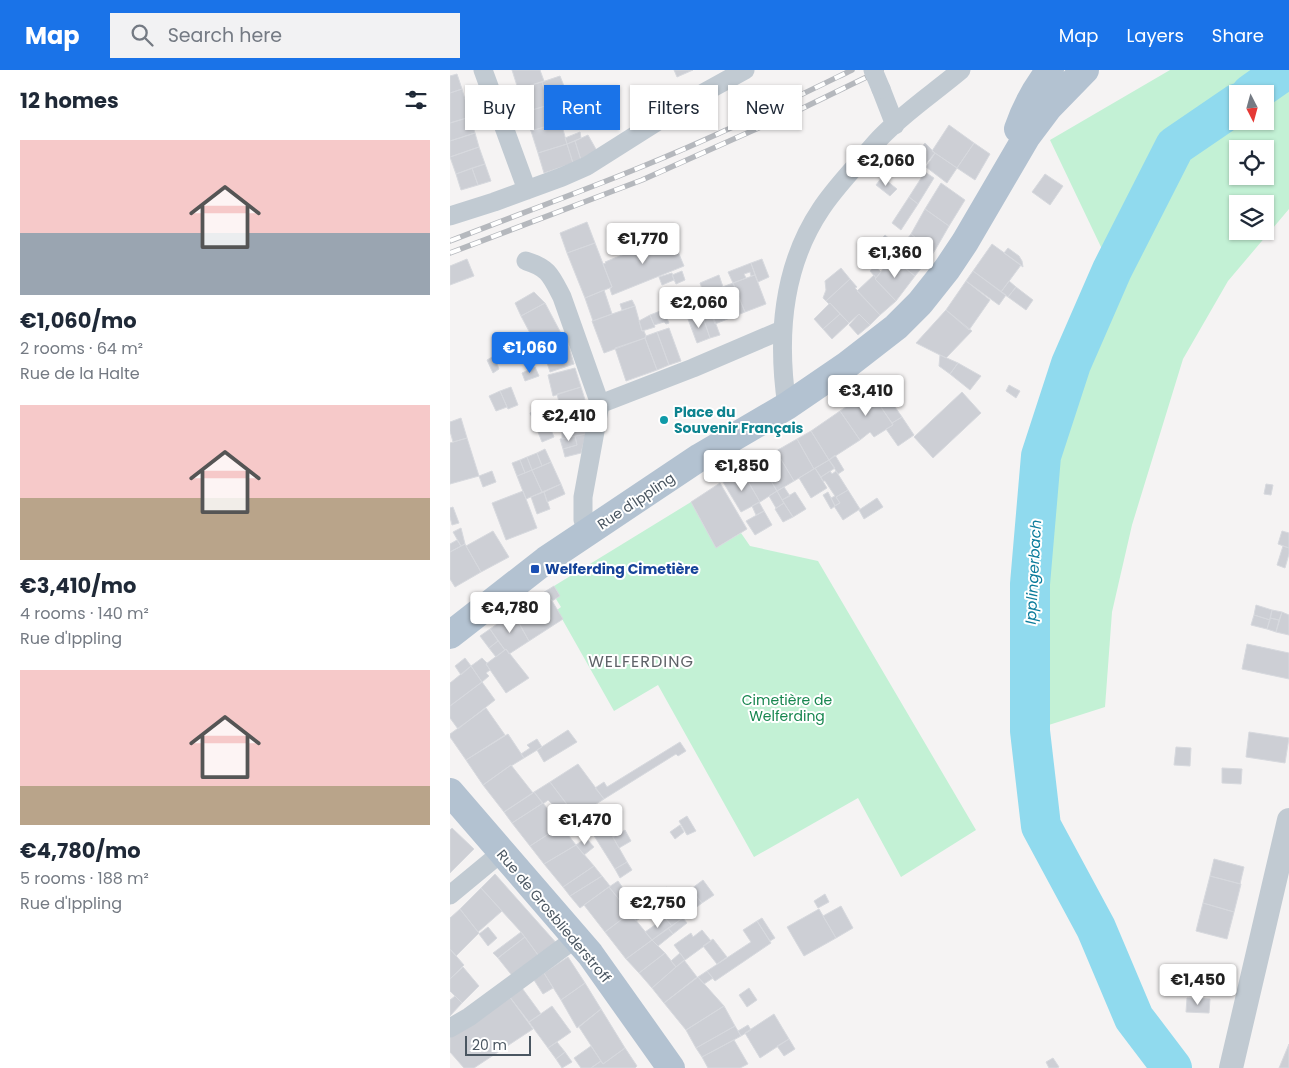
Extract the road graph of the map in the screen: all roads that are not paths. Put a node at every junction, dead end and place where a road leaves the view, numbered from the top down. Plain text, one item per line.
1 (483, 70) edge
2 (745, 70) edge
3 (873, 70) edge
4 (961, 70) edge
5 (1050, 70) edge
6 (1085, 70) edge
7 (894, 125) junction
8 (1003, 176) junction
9 (527, 190) junction
10 (450, 216) edge
11 (526, 262) dead end
12 (782, 330) junction
13 (600, 404) junction
14 (787, 406) junction
15 (589, 532) junction
16 (450, 635) edge
17 (450, 792) edge
18 (1289, 820) edge
19 (502, 852) junction
20 (450, 895) edge
21 (576, 938) junction
22 (450, 1028) edge
23 (671, 1068) edge
24 (1231, 1068) edge

1 - 9 street
2 - 9 street
3 - 7 street, bridge
4 - 7 street
5 - 8 main road, Rue d'Ippling
6 - 8 main road, Rue d'Ippling
7 - 12 street
8 - 14 main road, Rue d'Ippling
9 - 10 street
11 - 13 street
12 - 13 street
12 - 14 street
13 - 15 street
14 - 15 main road, Rue d'Ippling
15 - 16 main road, Rue d'Ippling
17 - 19 main road, Rue de Grosbliederstroff
18 - 24 street
19 - 20 street
19 - 21 main road, Rue de Grosbliederstroff
21 - 22 street
21 - 23 main road, Rue de Grosbliederstroff

